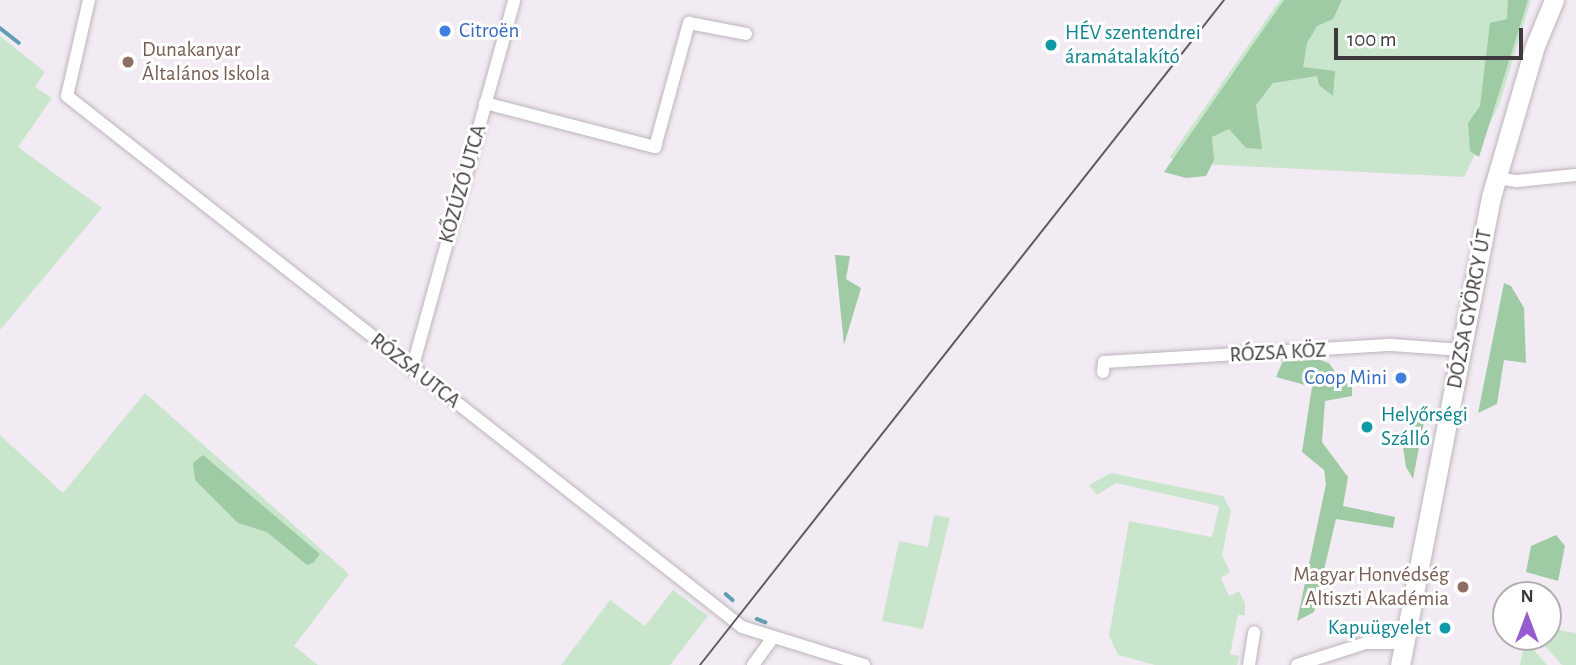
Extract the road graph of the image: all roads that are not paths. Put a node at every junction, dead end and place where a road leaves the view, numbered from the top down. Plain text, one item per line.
1 (89, 0) edge
2 (514, 0) edge
3 (1554, 0) edge
4 (746, 34) dead end
5 (485, 103) junction
6 (1576, 175) edge
7 (1497, 178) junction
8 (1462, 349) junction
9 (412, 369) junction
10 (1102, 372) dead end
11 (1254, 632) dead end
12 (772, 639) junction
13 (1404, 643) junction
14 (753, 665) edge
15 (864, 665) edge
16 (1249, 665) edge
17 (1297, 665) edge
18 (1400, 665) edge

1 - 9 street, RÓZSA UTCA
2 - 5 street, KŐZÚZÓ UTCA
3 - 7 main road, DÓZSA GYÖRGY ÚT
4 - 5 street
5 - 9 street, KŐZÚZÓ UTCA
6 - 7 street
7 - 8 main road, DÓZSA GYÖRGY ÚT
8 - 10 street, RÓZSA KÖZ
8 - 13 main road, DÓZSA GYÖRGY ÚT
9 - 12 street, RÓZSA UTCA
11 - 16 street
12 - 14 street
12 - 15 street, RÓZSA UTCA
13 - 17 street
13 - 18 main road, DÓZSA GYÖRGY ÚT

